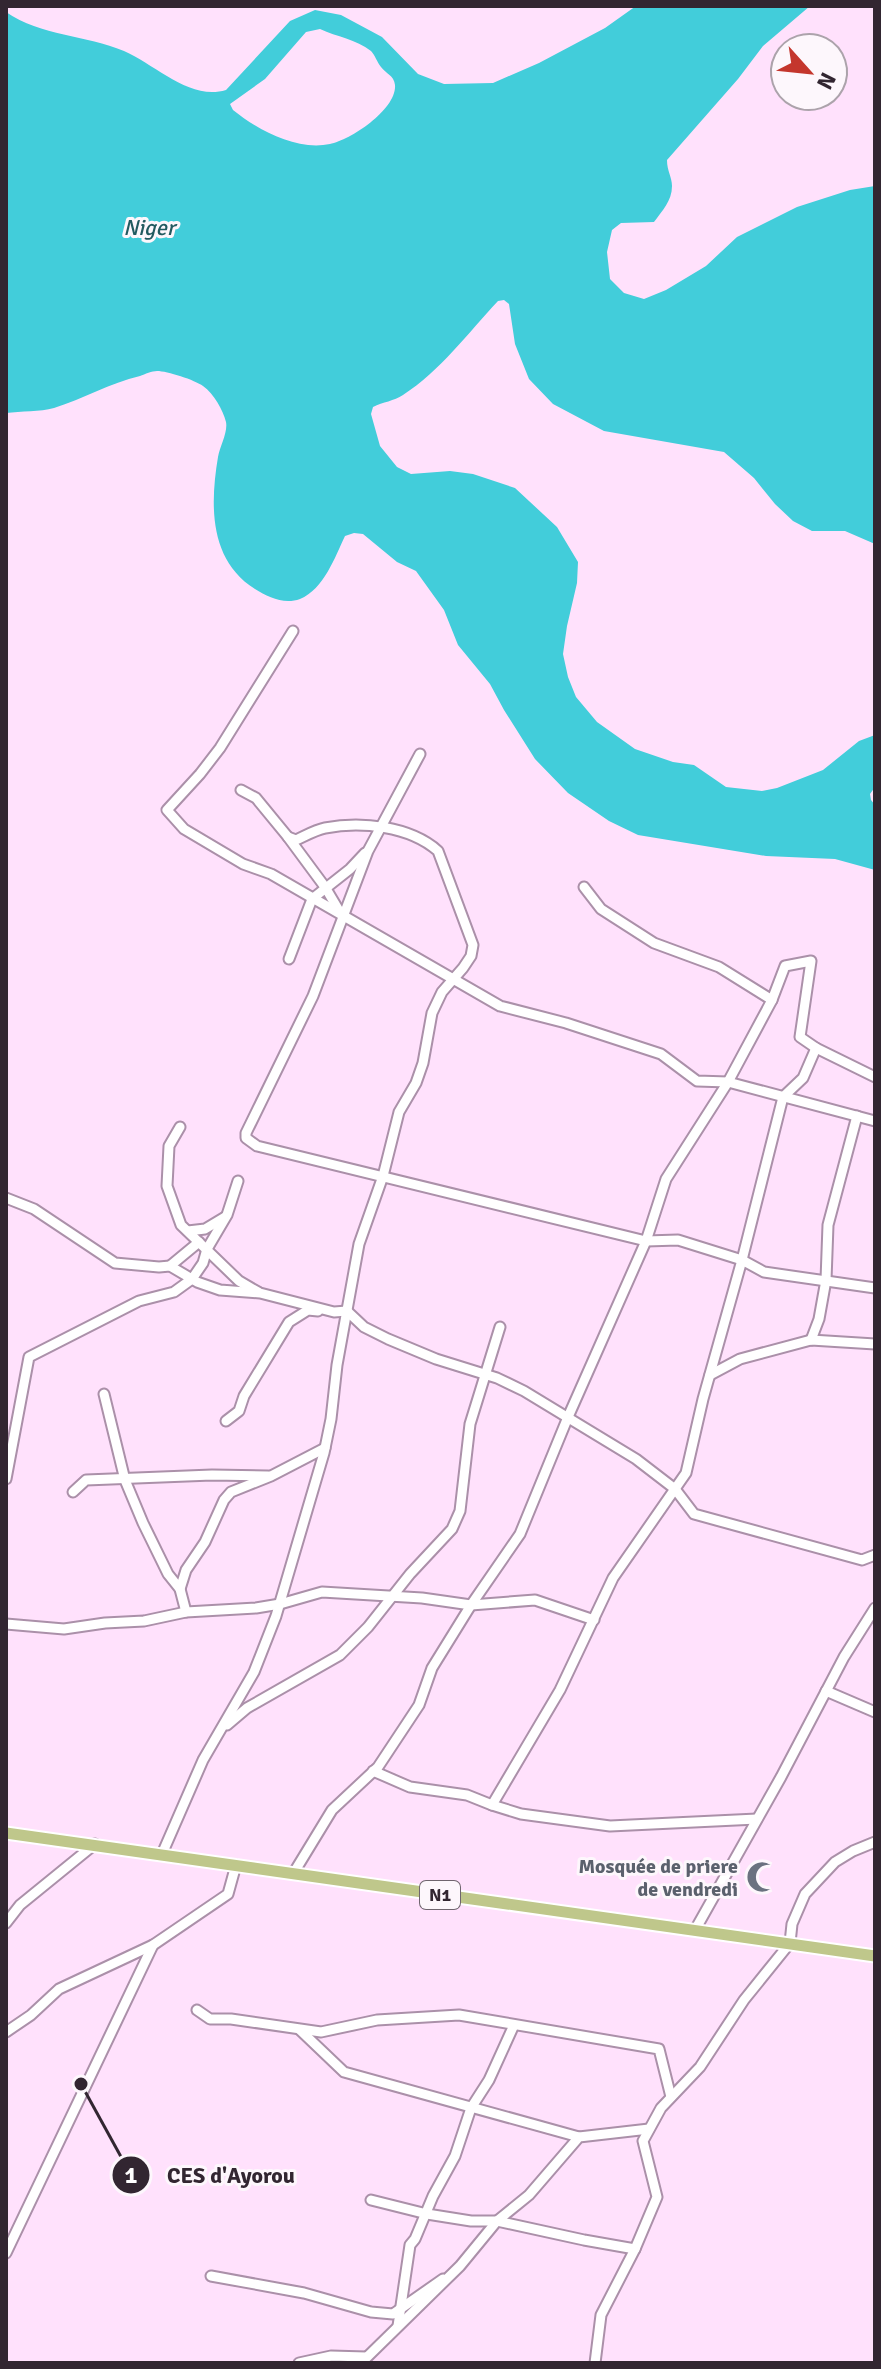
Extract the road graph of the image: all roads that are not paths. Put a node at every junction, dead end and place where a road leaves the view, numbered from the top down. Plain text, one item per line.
1 (293, 631) dead end
2 (420, 754) dead end
3 (241, 790) dead end
4 (382, 827) junction
5 (288, 837) junction
6 (368, 851) junction
7 (325, 887) junction
8 (584, 887) dead end
9 (312, 899) junction
10 (342, 917) junction
11 (289, 959) dead end
12 (455, 978) junction
13 (772, 1000) junction
14 (816, 1048) junction
15 (875, 1077) edge
16 (728, 1082) junction
17 (783, 1097) junction
18 (857, 1116) junction
19 (875, 1121) edge
20 (180, 1127) dead end
21 (383, 1176) junction
22 (238, 1181) dead end
23 (6, 1198) edge
24 (227, 1215) junction
25 (188, 1231) junction
26 (646, 1241) junction
27 (203, 1246) junction
28 (742, 1260) junction
29 (170, 1266) junction
30 (192, 1279) junction
31 (826, 1280) junction
32 (875, 1288) edge
33 (260, 1293) junction
34 (347, 1311) junction
35 (334, 1312) junction
36 (500, 1327) dead end
37 (811, 1340) junction
38 (875, 1344) edge
39 (484, 1374) junction
40 (710, 1375) junction
41 (104, 1394) dead end
42 (568, 1417) junction
43 (226, 1421) dead end
44 (325, 1448) junction
45 (271, 1476) junction
46 (6, 1479) edge
47 (125, 1480) junction
48 (675, 1489) junction
49 (73, 1492) dead end
50 (875, 1555) edge
51 (180, 1589) junction
52 (393, 1596) junction
53 (280, 1604) junction
54 (471, 1605) junction
55 (875, 1608) edge
56 (186, 1612) junction
57 (594, 1620) junction
58 (6, 1624) edge
59 (826, 1691) junction
60 (875, 1712) edge
61 (221, 1729) junction
62 (373, 1771) junction
63 (492, 1805) junction
64 (757, 1819) junction
65 (6, 1833) edge
66 (875, 1842) edge
67 (95, 1844) junction
68 (162, 1854) junction
69 (236, 1865) junction
70 (293, 1874) junction
71 (6, 1923) edge
72 (695, 1930) junction
73 (790, 1943) junction
74 (153, 1945) junction
75 (875, 1956) edge
76 (197, 2010) dead end
77 (514, 2025) junction
78 (299, 2029) junction
79 (6, 2032) edge
80 (671, 2097) junction
81 (471, 2108) junction
82 (649, 2129) junction
83 (579, 2137) junction
84 (371, 2200) dead end
85 (427, 2214) junction
86 (497, 2221) junction
87 (635, 2249) junction
88 (6, 2253) edge
89 (453, 2273) junction
90 (211, 2276) dead end
91 (401, 2309) junction
92 (398, 2326) junction
93 (364, 2360) edge
94 (299, 2363) edge
95 (595, 2363) edge

1 - 9 street
2 - 4 street
3 - 5 street
4 - 5 street
4 - 6 street
4 - 12 street
5 - 7 street
6 - 7 street
6 - 10 street
7 - 9 street
7 - 10 street
8 - 13 street
9 - 10 street
9 - 11 street
10 - 12 street
10 - 21 street
12 - 16 street
12 - 21 street
13 - 14 street
13 - 16 street
14 - 15 street
14 - 17 street
16 - 17 street
16 - 26 street
17 - 18 street
17 - 28 street
18 - 19 street
18 - 31 street
20 - 25 street
21 - 26 street
21 - 34 street
22 - 24 street
23 - 29 street
24 - 25 street
24 - 27 street
25 - 27 street
26 - 28 street
26 - 42 street
27 - 29 street
27 - 30 street
27 - 33 street
28 - 31 street
28 - 40 street
29 - 30 street
30 - 33 street
30 - 46 street
31 - 32 street
31 - 37 street
33 - 35 street
34 - 35 street
34 - 39 street
34 - 44 street
35 - 43 street
36 - 39 street
37 - 38 street
37 - 40 street
39 - 42 street
39 - 52 street
40 - 48 street
41 - 47 street
42 - 48 street
42 - 54 street
44 - 45 street
44 - 53 street
45 - 47 street
45 - 51 street
47 - 49 street
47 - 51 street
48 - 50 street
48 - 57 street
51 - 56 street
52 - 53 street
52 - 54 street
52 - 61 street
53 - 56 street
53 - 61 street
54 - 57 street
54 - 62 street
55 - 59 street
56 - 58 street
57 - 63 street
59 - 60 street
59 - 64 street
61 - 68 street
62 - 63 street
62 - 70 street
63 - 64 street
64 - 72 street
65 - 67 main road, N1
66 - 73 street
67 - 68 main road, N1
67 - 71 street
68 - 69 main road, N1
69 - 70 main road, N1
69 - 74 street
70 - 72 main road, N1
72 - 73 main road, N1
73 - 75 main road, N1
73 - 80 street
74 - 79 street
74 - 88 street
76 - 78 street
77 - 78 street
77 - 80 street
77 - 81 street
78 - 81 street
80 - 82 street
81 - 83 street
81 - 85 street
82 - 83 street
82 - 87 street
83 - 86 street
84 - 85 street
85 - 86 street
85 - 91 street
86 - 87 street
86 - 89 street
87 - 95 street
89 - 91 street
89 - 92 street
90 - 91 street
91 - 92 street
92 - 93 street
93 - 94 street

